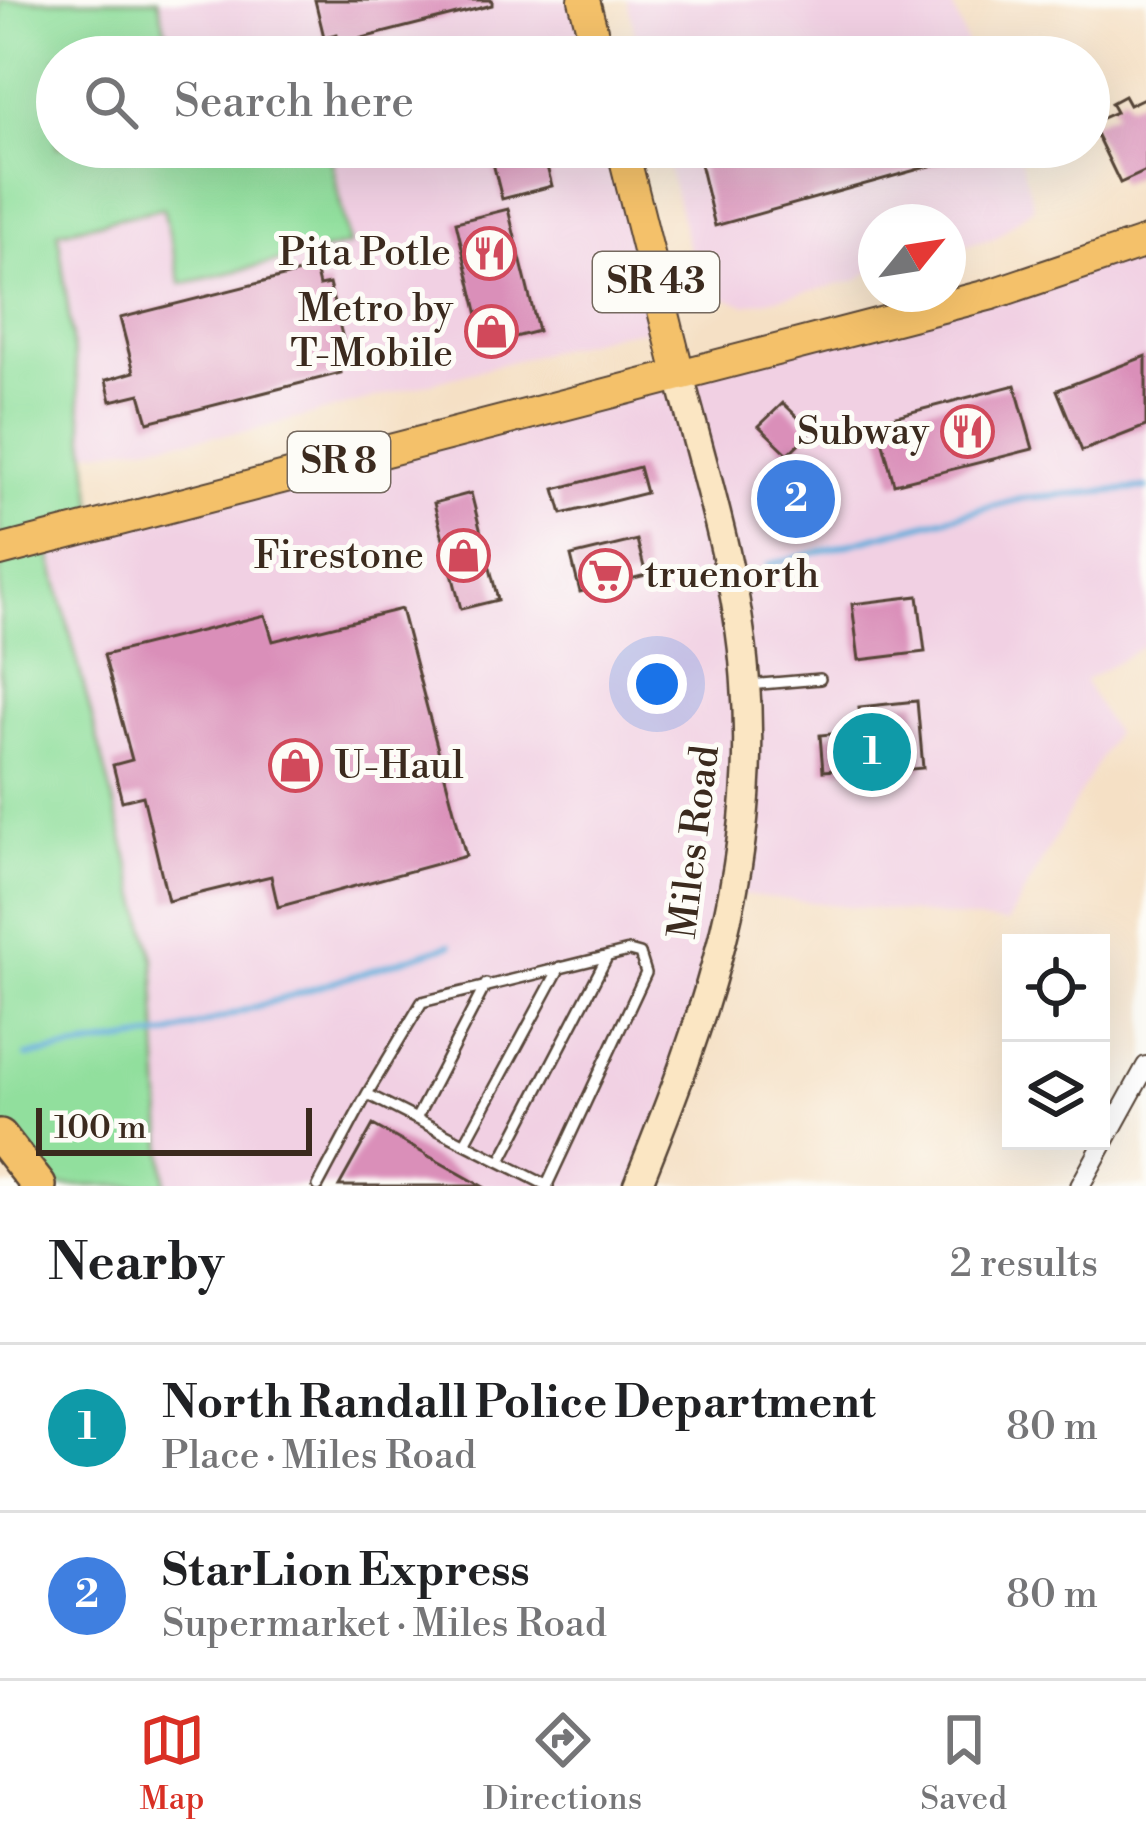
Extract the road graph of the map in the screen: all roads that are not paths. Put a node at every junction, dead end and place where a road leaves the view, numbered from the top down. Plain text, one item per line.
1 (584, 0) edge
2 (593, 36) edge
3 (627, 168) edge
4 (1146, 242) edge
5 (679, 374) junction
6 (0, 551) edge
7 (820, 679) dead end
8 (746, 685) junction
9 (608, 957) junction
10 (560, 968) junction
11 (486, 984) junction
12 (1146, 1066) edge
13 (367, 1094) junction
14 (416, 1119) junction
15 (0, 1136) edge
16 (465, 1143) junction
17 (501, 1161) junction
18 (39, 1186) edge
19 (318, 1186) edge
20 (548, 1186) edge
21 (637, 1186) edge
22 (1080, 1186) edge

1 - 2 main road
3 - 5 main road, Miles Road / SR 43
4 - 5 main road, SR 8
5 - 6 main road, SR 8
5 - 8 main road, Miles Road
7 - 8 lane
8 - 21 main road, Miles Road
9 - 10 lane
9 - 17 lane
9 - 20 lane
10 - 11 lane
10 - 16 lane
11 - 13 lane
11 - 14 lane
12 - 22 street
13 - 14 lane
13 - 19 lane
14 - 16 lane
15 - 18 highway
16 - 17 lane
17 - 20 lane

